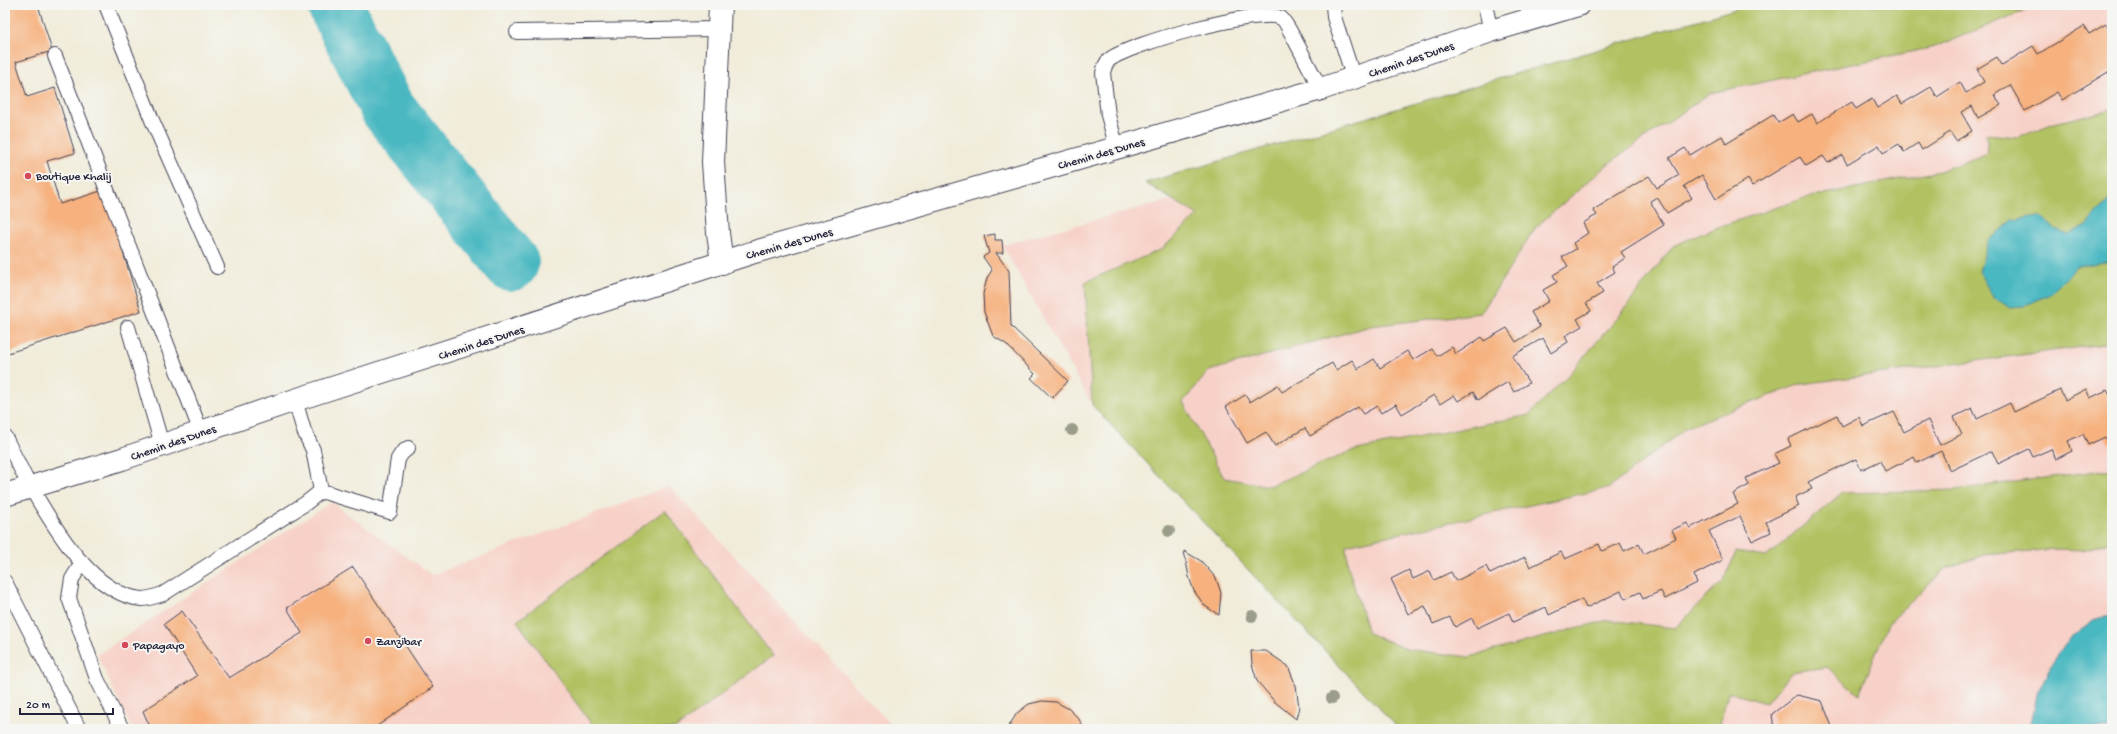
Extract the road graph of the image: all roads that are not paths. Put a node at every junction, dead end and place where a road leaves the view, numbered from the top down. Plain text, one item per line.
1 (106, 5) edge
2 (720, 5) edge
3 (1333, 5) edge
4 (1485, 5) edge
5 (1578, 5) edge
6 (719, 29) junction
7 (1491, 31) junction
8 (517, 32) dead end
9 (55, 56) dead end
10 (1354, 79) junction
11 (1321, 89) junction
12 (1117, 149) junction
13 (722, 263) junction
14 (217, 267) dead end
15 (128, 327) dead end
16 (296, 400) junction
17 (201, 432) junction
18 (5, 437) edge
19 (162, 445) junction
20 (408, 448) dead end
21 (30, 486) junction
22 (320, 491) junction
23 (5, 495) edge
24 (82, 563) junction
25 (5, 582) edge
26 (79, 729) edge
27 (122, 729) edge

1 - 14 lane
2 - 6 street
3 - 10 lane
4 - 7 lane
5 - 7 street, Chemin des Dunes
6 - 8 lane
6 - 13 street
7 - 10 street, Chemin des Dunes
9 - 17 lane
10 - 11 street, Chemin des Dunes
11 - 12 street, Chemin des Dunes
11 - 12 lane
12 - 13 street, Chemin des Dunes
13 - 16 street, Chemin des Dunes
15 - 19 lane
16 - 17 street, Chemin des Dunes
16 - 22 lane
17 - 19 street, Chemin des Dunes
18 - 21 lane
19 - 21 street, Chemin des Dunes
20 - 22 lane
21 - 23 street, Chemin des Dunes
21 - 24 lane
22 - 24 lane
24 - 27 lane
25 - 26 lane

